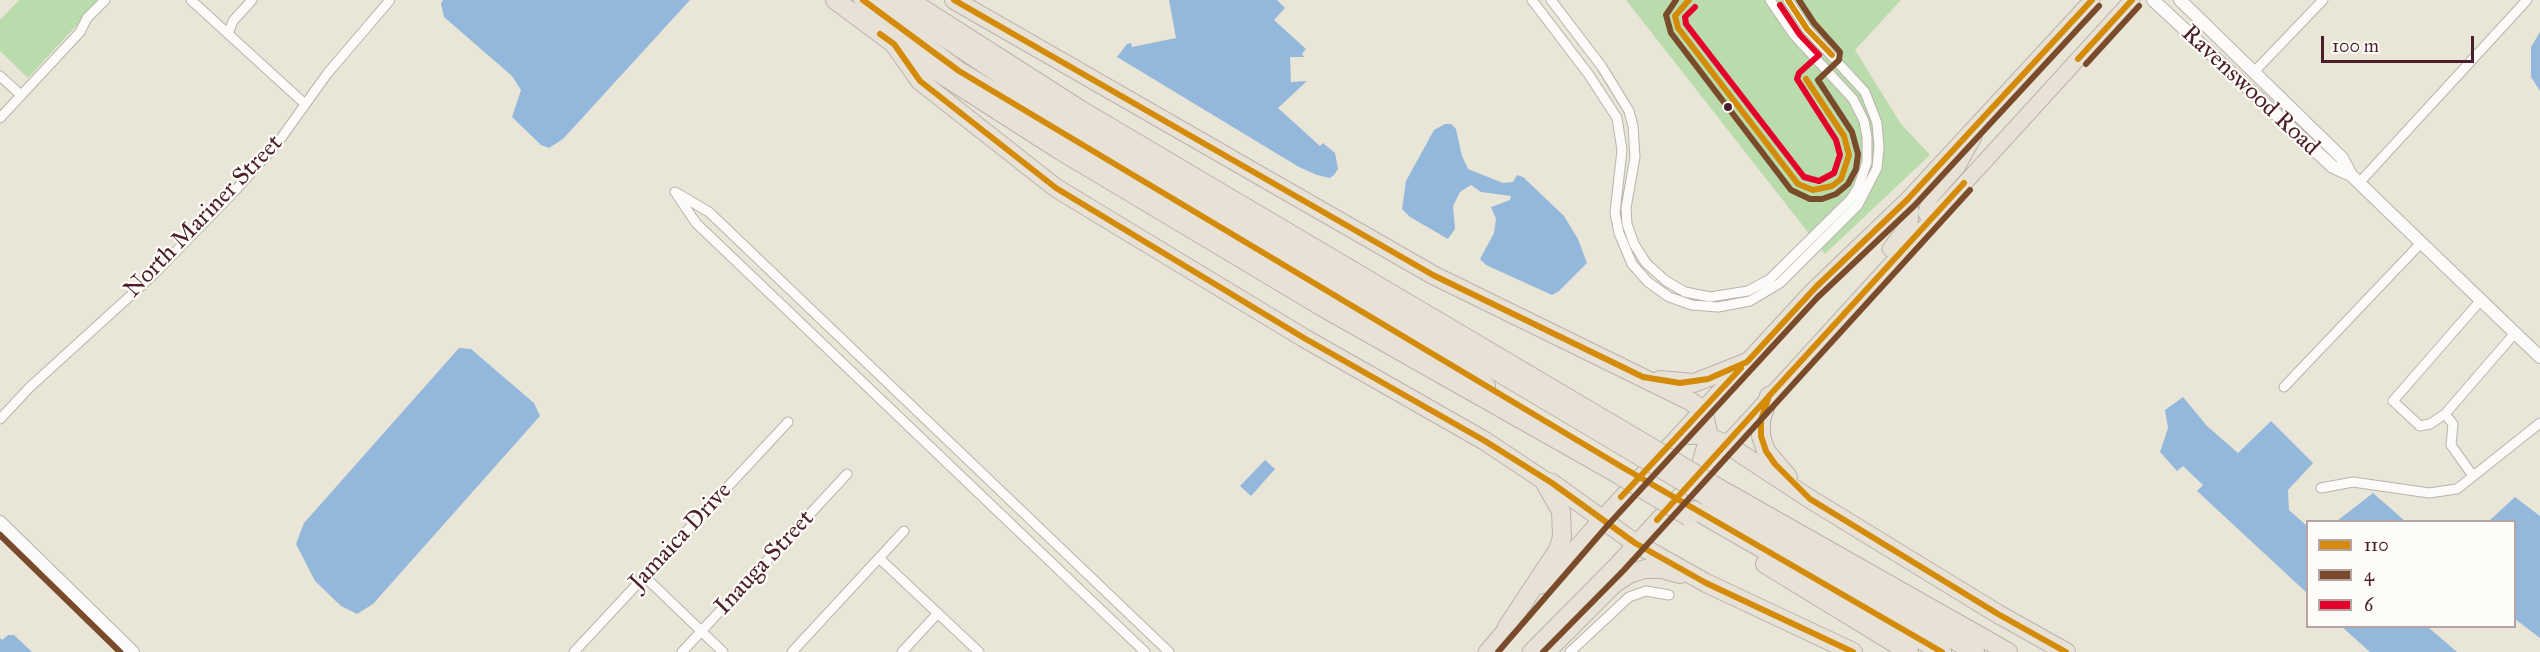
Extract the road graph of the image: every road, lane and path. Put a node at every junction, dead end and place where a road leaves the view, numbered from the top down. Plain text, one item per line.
1 (105, 0) edge
2 (191, 0) edge
3 (252, 0) edge
4 (390, 0) edge
5 (835, 0) edge
6 (863, 0) edge
7 (888, 0) edge
8 (909, 0) edge
9 (954, 0) edge
10 (1532, 0) edge
11 (1551, 0) edge
12 (1770, 0) edge
13 (1788, 0) edge
14 (2092, 0) edge
15 (2132, 0) edge
16 (2153, 0) edge
17 (2180, 0) edge
18 (2323, 0) edge
19 (2527, 0) edge
20 (228, 34) junction
21 (894, 44) junction
22 (2254, 72) junction
23 (0, 76) edge
24 (21, 95) junction
25 (306, 104) junction
26 (1986, 116) junction
27 (0, 118) edge
28 (2355, 179) junction
29 (1907, 200) junction
30 (1930, 220) junction
31 (2421, 243) junction
32 (1870, 285) junction
33 (2481, 300) junction
34 (2515, 333) junction
35 (2540, 357) edge
36 (1747, 362) junction
37 (1643, 377) junction
38 (2284, 387) dead end
39 (1769, 396) junction
40 (1702, 410) junction
41 (2445, 414) junction
42 (0, 418) edge
43 (788, 422) dead end
44 (2540, 423) edge
45 (1681, 435) junction
46 (1718, 440) junction
47 (1640, 448) junction
48 (1619, 470) junction
49 (847, 474) dead end
50 (1698, 474) joint
51 (2473, 476) junction
52 (1545, 481) junction
53 (2321, 488) dead end
54 (1810, 499) junction
55 (1702, 502) junction
56 (1601, 519) junction
57 (0, 522) edge
58 (904, 531) dead end
59 (1635, 543) junction
60 (879, 558) junction
61 (1692, 575) junction
62 (644, 576) junction
63 (1669, 595) dead end
64 (938, 613) junction
65 (1508, 627) junction
66 (702, 631) junction
67 (133, 652) edge
68 (574, 652) edge
69 (682, 652) edge
70 (723, 652) edge
71 (792, 652) edge
72 (902, 652) edge
73 (979, 652) edge
74 (1145, 652) edge
75 (1169, 652) edge
76 (1486, 652) edge
77 (1530, 652) edge
78 (1546, 652) edge
79 (1570, 652) edge
80 (1853, 652) edge
81 (1909, 652) edge
82 (1942, 652) edge
83 (1975, 652) edge
84 (2008, 652) edge
85 (2066, 652) edge

1 - 24 street
2 - 20 street
3 - 20 street
4 - 25 street, North Mariner Street
5 - 21 highway
6 - 48 highway
7 - 47 highway
8 - 47 highway
9 - 37 highway
10 - 13 street
11 - 12 street
14 - 26 main road
15 - 30 main road
16 - 28 street, Ravenswood Road
17 - 22 street, Ravenswood Road
18 - 22 street
19 - 28 street
20 - 25 street
21 - 48 highway
21 - 52 highway
22 - 28 street, Ravenswood Road
23 - 24 street
24 - 27 street
25 - 42 street, North Mariner Street
26 - 29 main road
26 - 30 main road
28 - 31 street, Ravenswood Road
29 - 32 main road
29 - 36 main road
30 - 32 main road
31 - 33 street, Ravenswood Road
31 - 38 street
32 - 39 main road
33 - 34 street, Ravenswood Road
33 - 41 street
34 - 35 street, Ravenswood Road
34 - 41 street
36 - 37 highway
36 - 40 main road
37 - 40 highway
39 - 46 main road
39 - 54 highway
40 - 45 main road
40 - 46 highway
41 - 51 street
43 - 62 street, Jamaica Drive
44 - 51 street
45 - 46 highway
45 - 56 main road
46 - 50 highway
46 - 54 highway
47 - 55 highway, bridge
48 - 55 highway, bridge
49 - 66 street, Inauga Street
50 - 59 main road
51 - 53 street
52 - 56 highway
52 - 65 highway
54 - 85 highway
55 - 81 highway
55 - 82 highway
55 - 83 highway
55 - 84 highway
56 - 59 highway
56 - 65 main road
57 - 67 street
58 - 60 street
59 - 61 highway
59 - 77 main road
60 - 64 street
60 - 71 street
61 - 78 highway
61 - 80 highway
62 - 66 street
62 - 68 street, Jamaica Drive
63 - 79 street
64 - 72 street
64 - 73 street
65 - 76 main road
66 - 69 street, Inauga Street
66 - 70 street
74 - 75 street

